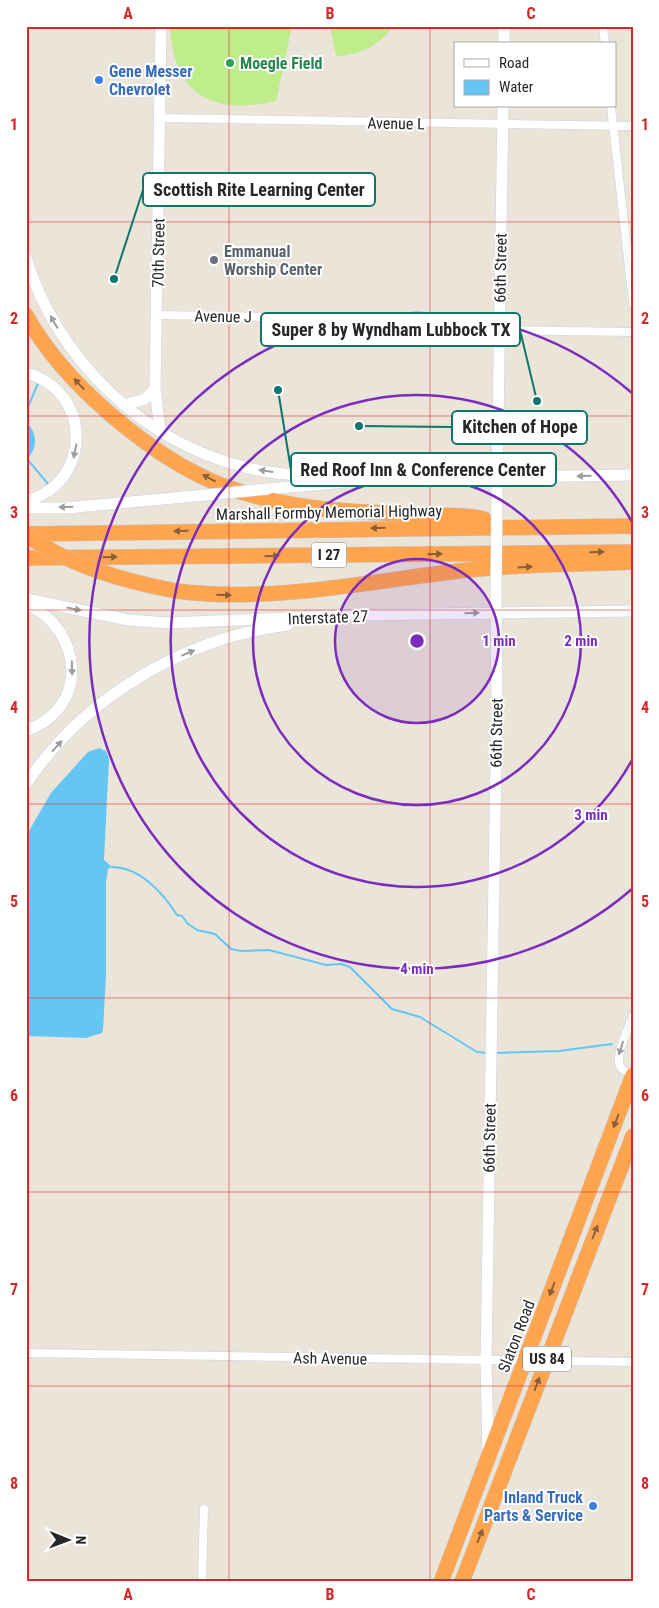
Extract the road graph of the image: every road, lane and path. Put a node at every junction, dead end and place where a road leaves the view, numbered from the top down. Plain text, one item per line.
1 (161, 26) edge
2 (504, 26) edge
3 (603, 26) edge
4 (504, 42) edge
5 (605, 42) edge
6 (503, 108) edge
7 (612, 108) edge
8 (160, 118) junction
9 (502, 124) junction
10 (614, 125) junction
11 (633, 126) edge
12 (26, 258) edge
13 (633, 303) edge
14 (26, 315) edge
15 (157, 315) junction
16 (499, 325) junction
17 (633, 332) edge
18 (26, 374) edge
19 (155, 389) junction
20 (124, 405) junction
21 (160, 430) junction
22 (633, 474) edge
23 (384, 479) junction
24 (497, 482) junction
25 (26, 502) edge
26 (26, 508) edge
27 (633, 526) edge
28 (514, 527) junction
29 (26, 534) edge
30 (633, 552) edge
31 (26, 558) edge
32 (633, 562) edge
33 (26, 599) edge
34 (26, 604) edge
35 (633, 611) edge
36 (496, 612) junction
37 (423, 614) junction
38 (26, 731) edge
39 (26, 784) edge
40 (633, 1016) edge
41 (633, 1075) edge
42 (633, 1136) edge
43 (26, 1353) edge
44 (486, 1360) junction
45 (525, 1361) junction
46 (546, 1361) junction
47 (633, 1362) edge
48 (488, 1457) junction
49 (204, 1509) dead end
50 (445, 1580) edge
51 (202, 1582) edge
52 (462, 1582) edge

1 - 8 main road, 70th Street
2 - 4 main road
3 - 5 street
6 - 9 main road, 66th Street
7 - 10 street
8 - 9 street, Avenue L
8 - 15 main road, 70th Street
9 - 10 street, Avenue L
9 - 16 main road, 66th Street
10 - 11 street, Avenue L
10 - 13 street
20 -> 12 main road
28 -> 14 highway
15 - 16 street, Avenue J
15 - 19 main road, 70th Street
16 - 17 street, Avenue J
16 - 24 main road, 66th Street
18 -> 25 main road
19 - 20 main road
19 - 21 main road, 70th Street
20 - 21 main road
23 -> 21 main road
22 -> 24 main road
23 - 24 main road
23 -> 26 main road, bridge
24 - 36 main road, 66th Street, bridge
27 - 28 highway, Marshall Formby Memorial Highway / I 27
28 -> 29 highway, Marshall Formby Memorial Highway / I 27
29 -> 32 highway, bridge
31 -> 30 highway, I 27
33 -> 37 main road, Interstate 27
34 -> 38 main road
35 - 36 main road, Interstate 27
37 -> 36 main road, Interstate 27
36 - 44 main road, 66th Street
39 -> 37 main road
40 -> 41 street, Slaton Road
41 -> 45 highway, Slaton Road / US 84
46 -> 42 highway, US 84
43 - 44 street, Ash Avenue
44 - 45 street, Ash Avenue
44 - 48 main road, 66th Street
45 - 46 street, Ash Avenue
45 - 48 highway, Slaton Road / US 84
46 - 47 street, Ash Avenue
52 -> 46 highway, US 84
48 - 50 highway, Slaton Road / US 84
49 - 51 street

